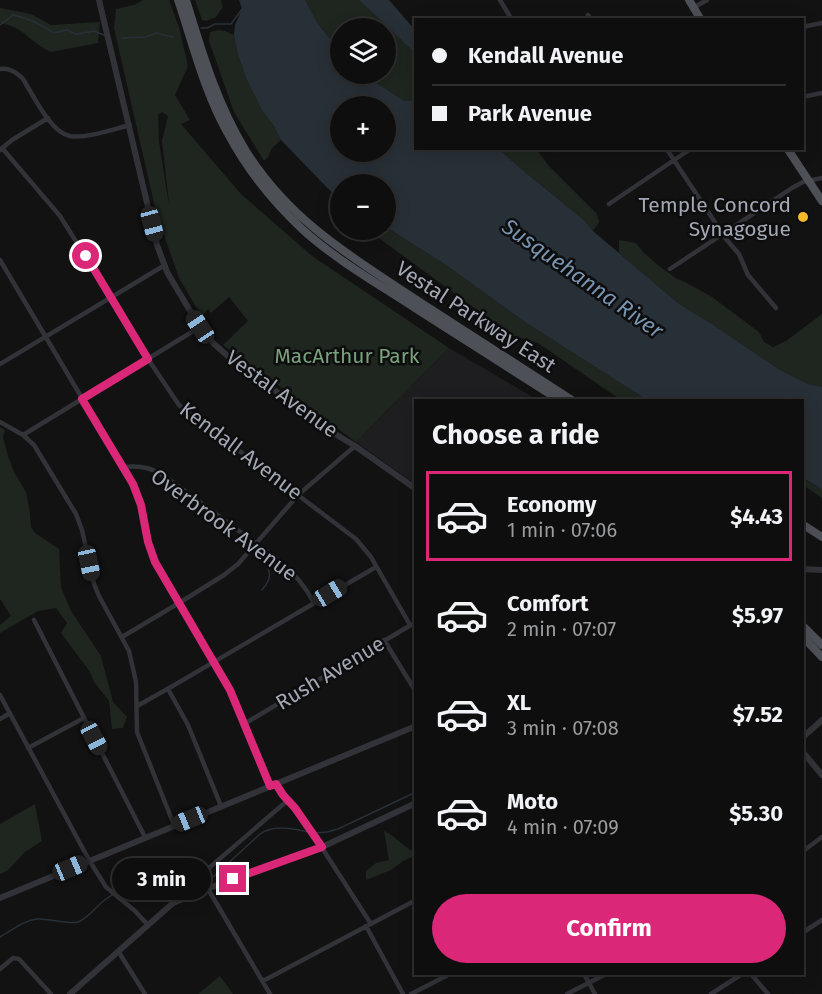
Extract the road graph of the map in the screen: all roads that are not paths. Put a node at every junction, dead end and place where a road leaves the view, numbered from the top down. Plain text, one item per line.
1 (99, 0) edge
2 (178, 0) edge
3 (186, 0) edge
4 (500, 0) edge
5 (706, 0) edge
6 (691, 4) edge
7 (511, 18) edge
8 (700, 18) edge
9 (822, 23) edge
10 (804, 27) edge
11 (0, 69) edge
12 (822, 93) edge
13 (804, 97) edge
14 (48, 118) junction
15 (130, 125) junction
16 (1, 149) edge
17 (667, 150) edge
18 (689, 150) edge
19 (788, 150) edge
20 (674, 161) junction
21 (822, 178) edge
22 (809, 181) junction
23 (822, 201) edge
24 (609, 204) dead end
25 (723, 233) junction
26 (0, 260) edge
27 (165, 265) junction
28 (670, 269) dead end
29 (111, 297) junction
30 (776, 308) dead end
31 (200, 327) junction
32 (46, 336) junction
33 (148, 359) junction
34 (0, 364) edge
35 (82, 399) junction
36 (557, 399) edge
37 (570, 399) edge
38 (0, 422) edge
39 (23, 435) junction
40 (355, 446) junction
41 (123, 467) junction
42 (414, 488) edge
43 (298, 495) junction
44 (804, 525) edge
45 (822, 537) edge
46 (256, 544) junction
47 (376, 567) junction
48 (804, 569) edge
49 (822, 570) edge
50 (179, 603) junction
51 (314, 603) junction
52 (34, 620) dead end
53 (413, 623) edge
54 (804, 627) edge
55 (122, 637) junction
56 (384, 640) junction
57 (805, 640) edge
58 (822, 645) edge
59 (822, 657) edge
60 (214, 661) junction
61 (168, 689) junction
62 (414, 689) edge
63 (0, 695) edge
64 (137, 706) junction
65 (10, 714) junction
66 (84, 718) junction
67 (0, 719) edge
68 (822, 720) edge
69 (244, 723) junction
70 (414, 727) edge
71 (804, 736) edge
72 (28, 748) junction
73 (804, 753) edge
74 (822, 775) edge
75 (273, 785) junction
76 (287, 801) junction
77 (414, 804) edge
78 (221, 806) junction
79 (174, 825) junction
80 (145, 837) junction
81 (822, 837) edge
82 (804, 844) edge
83 (322, 847) junction
84 (808, 848) junction
85 (804, 851) edge
86 (89, 860) junction
87 (208, 889) junction
88 (0, 898) edge
89 (414, 901) edge
90 (173, 903) junction
91 (822, 920) edge
92 (147, 925) junction
93 (368, 925) junction
94 (804, 932) edge
95 (118, 951) junction
96 (0, 969) edge
97 (448, 975) edge
98 (585, 975) edge
99 (604, 975) edge
100 (740, 975) edge
101 (752, 975) edge
102 (263, 981) junction
103 (589, 983) junction
104 (51, 994) edge
105 (70, 994) edge
106 (145, 994) edge
107 (270, 994) edge
108 (403, 994) edge
109 (411, 994) edge
110 (567, 994) edge
111 (595, 994) edge
112 (711, 994) edge
113 (768, 994) edge

1 - 15 street, Vestal Avenue
2 - 36 main road, Vestal Parkway East
3 - 37 main road, Vestal Parkway East
4 - 7 street
5 - 6 street
6 - 8 main road
9 - 10 street
11 - 14 street
12 - 13 street
14 - 15 street
14 - 16 street
15 - 27 street, Vestal Avenue
16 - 29 street, Kendall Avenue
17 - 20 street
18 - 20 street
19 - 22 main road
20 - 24 street
20 - 25 street
21 - 22 street
22 - 23 main road
22 - 25 street
25 - 28 street
25 - 30 street
26 - 32 street
27 - 29 street
27 - 31 street, Vestal Avenue
29 - 32 street
29 - 33 street, Kendall Avenue
31 - 33 street
31 - 40 street, Vestal Avenue
32 - 34 street
32 - 35 street
33 - 35 street
33 - 43 street, Kendall Avenue
35 - 39 street
35 - 41 street
38 - 39 street
39 - 55 street
40 - 42 street, Vestal Avenue
40 - 43 street
41 - 46 street, Overbrook Avenue
41 - 50 street
43 - 46 street
43 - 47 street, Kendall Avenue
44 - 45 main road
46 - 50 street
46 - 51 street, Overbrook Avenue
47 - 51 street
47 - 53 street, Kendall Avenue
48 - 49 street
50 - 55 street
50 - 60 street
51 - 60 street
52 - 66 street
53 - 56 street, Rush Avenue
54 - 58 main road
55 - 64 street
56 - 62 street
56 - 69 street, Rush Avenue
57 - 59 main road
60 - 61 street
60 - 69 street
61 - 64 street
61 - 78 street
63 - 65 street
64 - 79 street
65 - 67 street
65 - 72 street
66 - 72 street
66 - 80 street
68 - 71 street
69 - 75 street
70 - 75 street
72 - 86 street
73 - 74 street
75 - 76 street
75 - 78 street
76 - 83 street
76 - 90 street
77 - 83 street
78 - 79 street
79 - 80 street
80 - 86 street
81 - 84 street
82 - 84 street
83 - 87 street
83 - 93 street
84 - 85 street
86 - 88 street
86 - 92 street
87 - 90 street
87 - 102 street
89 - 93 street
90 - 92 street
91 - 94 street
92 - 95 street
93 - 102 street
93 - 108 street
95 - 105 street
95 - 106 street
96 - 104 street
97 - 109 street
98 - 103 street
99 - 103 street
100 - 112 street
101 - 113 street
102 - 107 street
103 - 110 street
103 - 111 street

